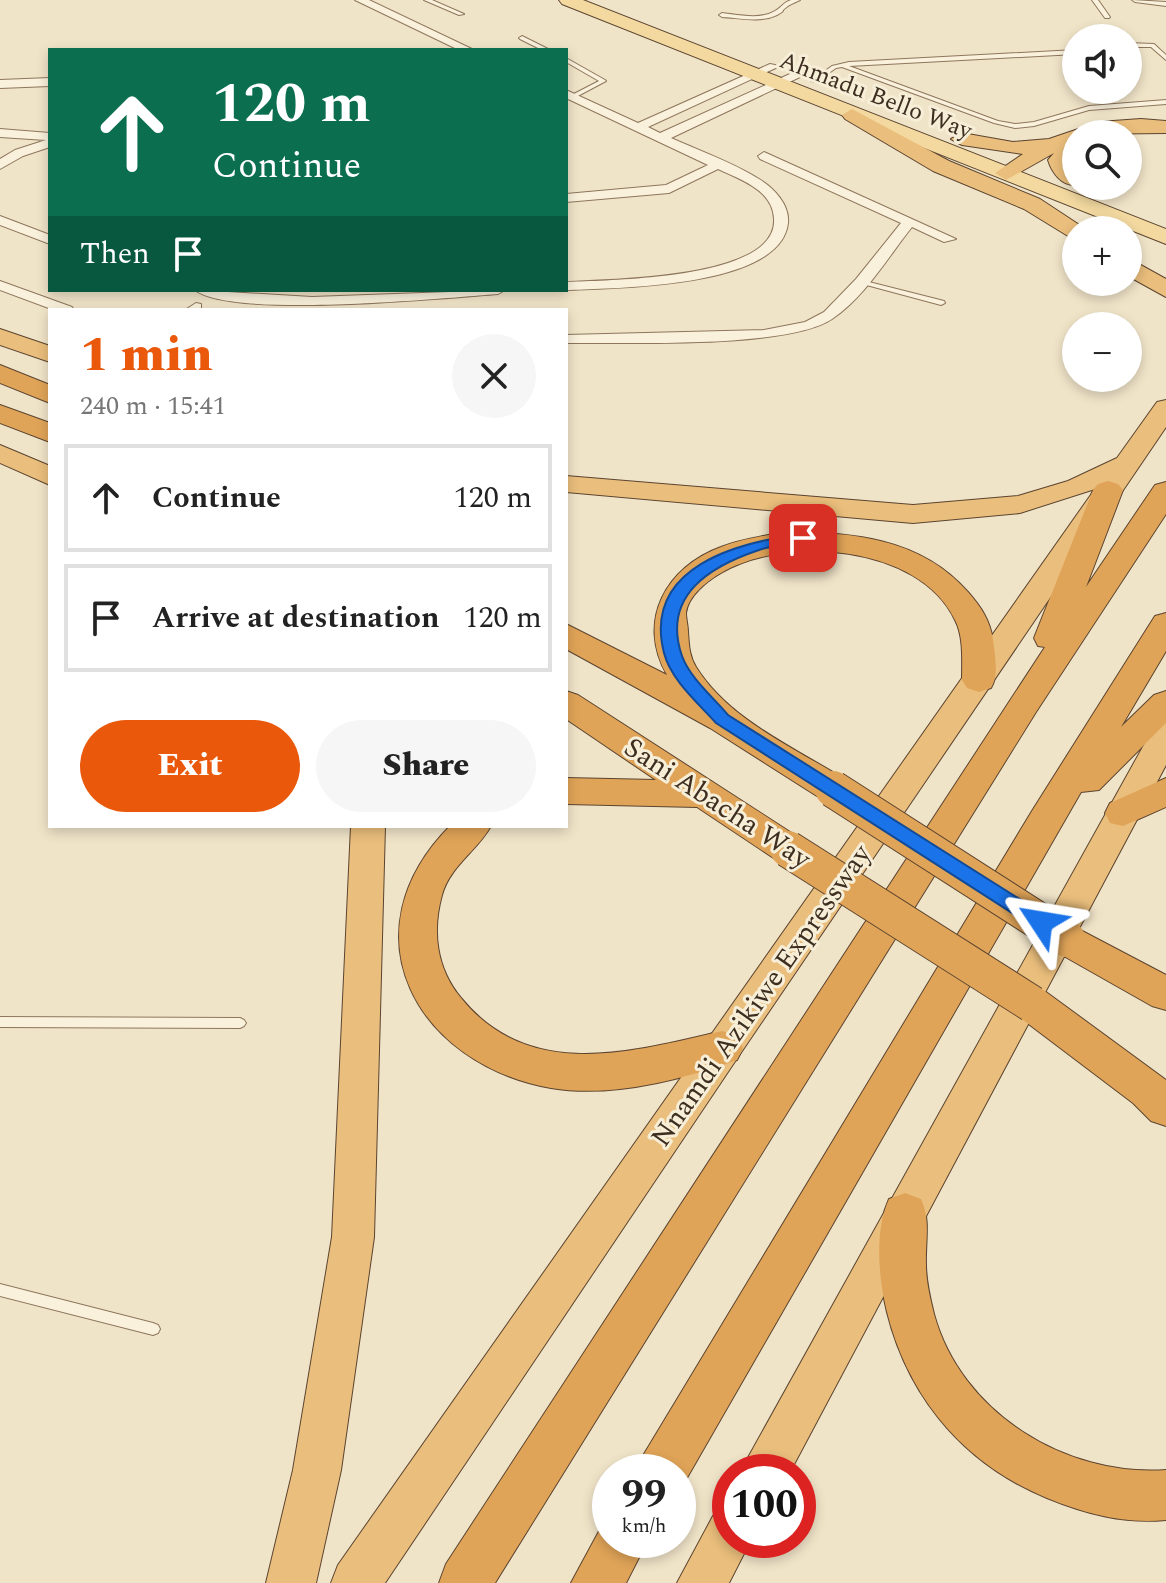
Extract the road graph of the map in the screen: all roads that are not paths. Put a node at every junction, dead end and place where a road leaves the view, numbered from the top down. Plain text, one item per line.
1 (427, 0) edge
2 (568, 0) edge
3 (609, 0) edge
4 (797, 0) edge
5 (1095, 0) edge
6 (1135, 0) edge
7 (368, 1) edge
8 (1166, 4) edge
9 (461, 14) dead end
10 (722, 15) dead end
11 (1107, 17) dead end
12 (522, 38) dead end
13 (1142, 45) edge
14 (464, 48) edge
15 (542, 48) edge
16 (1062, 53) edge
17 (1166, 58) edge
18 (568, 61) edge
19 (841, 65) junction
20 (754, 75) junction
21 (775, 75) junction
22 (805, 78) junction
23 (48, 82) edge
24 (0, 84) edge
25 (569, 96) edge
26 (1166, 102) edge
27 (852, 115) junction
28 (1142, 125) edge
29 (640, 126) junction
30 (1166, 127) edge
31 (0, 133) edge
32 (1142, 135) edge
33 (1166, 135) edge
34 (662, 137) junction
35 (962, 139) junction
36 (48, 140) edge
37 (48, 141) edge
38 (1062, 144) edge
39 (1062, 147) edge
40 (764, 156) dead end
41 (719, 164) junction
42 (0, 165) edge
43 (1015, 167) junction
44 (1062, 178) edge
45 (568, 198) edge
46 (1124, 200) edge
47 (1166, 217) edge
48 (0, 220) edge
49 (908, 223) junction
50 (1062, 223) edge
51 (1166, 237) edge
52 (48, 239) edge
53 (949, 239) dead end
54 (1142, 274) edge
55 (861, 282) junction
56 (0, 285) edge
57 (568, 286) edge
58 (1166, 290) edge
59 (479, 292) edge
60 (252, 293) edge
61 (941, 303) dead end
62 (364, 304) edge
63 (62, 308) edge
64 (0, 337) edge
65 (568, 339) edge
66 (48, 353) edge
67 (0, 373) edge
68 (48, 394) edge
69 (1166, 408) edge
70 (0, 413) edge
71 (48, 432) edge
72 (0, 453) edge
73 (48, 476) edge
74 (1117, 477) junction
75 (568, 484) edge
76 (1166, 491) edge
77 (1166, 624) edge
78 (568, 636) edge
79 (979, 680) junction
80 (1166, 703) edge
81 (568, 704) edge
82 (1024, 704) junction
83 (722, 719) junction
84 (1166, 734) edge
85 (568, 791) edge
86 (1166, 791) edge
87 (706, 794) junction
88 (1123, 813) junction
89 (1045, 821) junction
90 (368, 828) edge
91 (470, 828) edge
92 (1166, 994) edge
93 (0, 1022) edge
94 (240, 1023) dead end
95 (722, 1048) junction
96 (1166, 1108) edge
97 (905, 1213) junction
98 (0, 1290) edge
99 (153, 1329) dead end
100 (673, 1454) edge
101 (774, 1454) edge
102 (1166, 1495) edge
103 (612, 1558) edge
104 (716, 1558) edge
105 (291, 1583) edge
106 (356, 1583) edge
107 (465, 1583) edge
108 (597, 1583) edge
109 (702, 1583) edge

1 - 9 lane
2 - 20 main road, Ahmadu Bello Way
3 - 21 main road, Ahmadu Bello Way
4 - 10 lane
5 - 11 lane
6 - 8 lane
7 - 14 street
12 - 15 lane
13 - 17 lane
16 - 19 lane
18 - 25 lane
19 - 22 lane
19 - 26 lane
20 - 21 main road, Ahmadu Bello Way
20 - 29 street
21 - 22 main road, Ahmadu Bello Way
21 - 27 main road, Ahmadu Bello Way
21 - 34 street
22 - 35 main road, Ahmadu Bello Way
23 - 24 street
25 - 29 street
27 - 43 main road, Ahmadu Bello Way
27 - 50 highway
28 - 30 highway
29 - 34 street
31 - 36 street
32 - 33 highway
34 - 41 street
35 - 38 highway
35 - 43 main road, Ahmadu Bello Way
37 - 42 street
39 - 43 highway
40 - 49 street
41 - 45 street
41 - 57 street
43 - 44 main road, Ahmadu Bello Way
43 - 51 main road, Ahmadu Bello Way
46 - 47 main road, Ahmadu Bello Way
48 - 52 street
49 - 53 street
49 - 55 street
54 - 58 highway
55 - 61 lane
55 - 65 street
56 - 63 street
59 - 62 street
60 - 62 street
64 - 66 highway
67 - 68 highway
69 - 74 highway, Nnamdi Azikiwe Expressway
70 - 71 highway
72 - 73 highway
74 - 75 highway
74 - 79 highway, Nnamdi Azikiwe Expressway
74 - 82 highway
76 - 82 highway, Nnamdi Azikiwe Expressway
77 - 89 highway
78 - 83 highway
79 - 83 highway
79 - 95 highway, Nnamdi Azikiwe Expressway
80 - 89 highway
81 - 87 highway, Sani Abacha Way
82 - 107 highway, Nnamdi Azikiwe Expressway
83 - 92 highway, bridge
84 - 88 highway
85 - 87 highway
86 - 88 highway
87 - 96 highway, Sani Abacha Way, bridge
88 - 97 highway
89 - 100 highway
90 - 105 highway
91 - 95 highway
93 - 94 lane
95 - 106 highway, Nnamdi Azikiwe Expressway
97 - 101 highway
97 - 102 highway
98 - 99 lane
103 - 108 highway
104 - 109 highway

